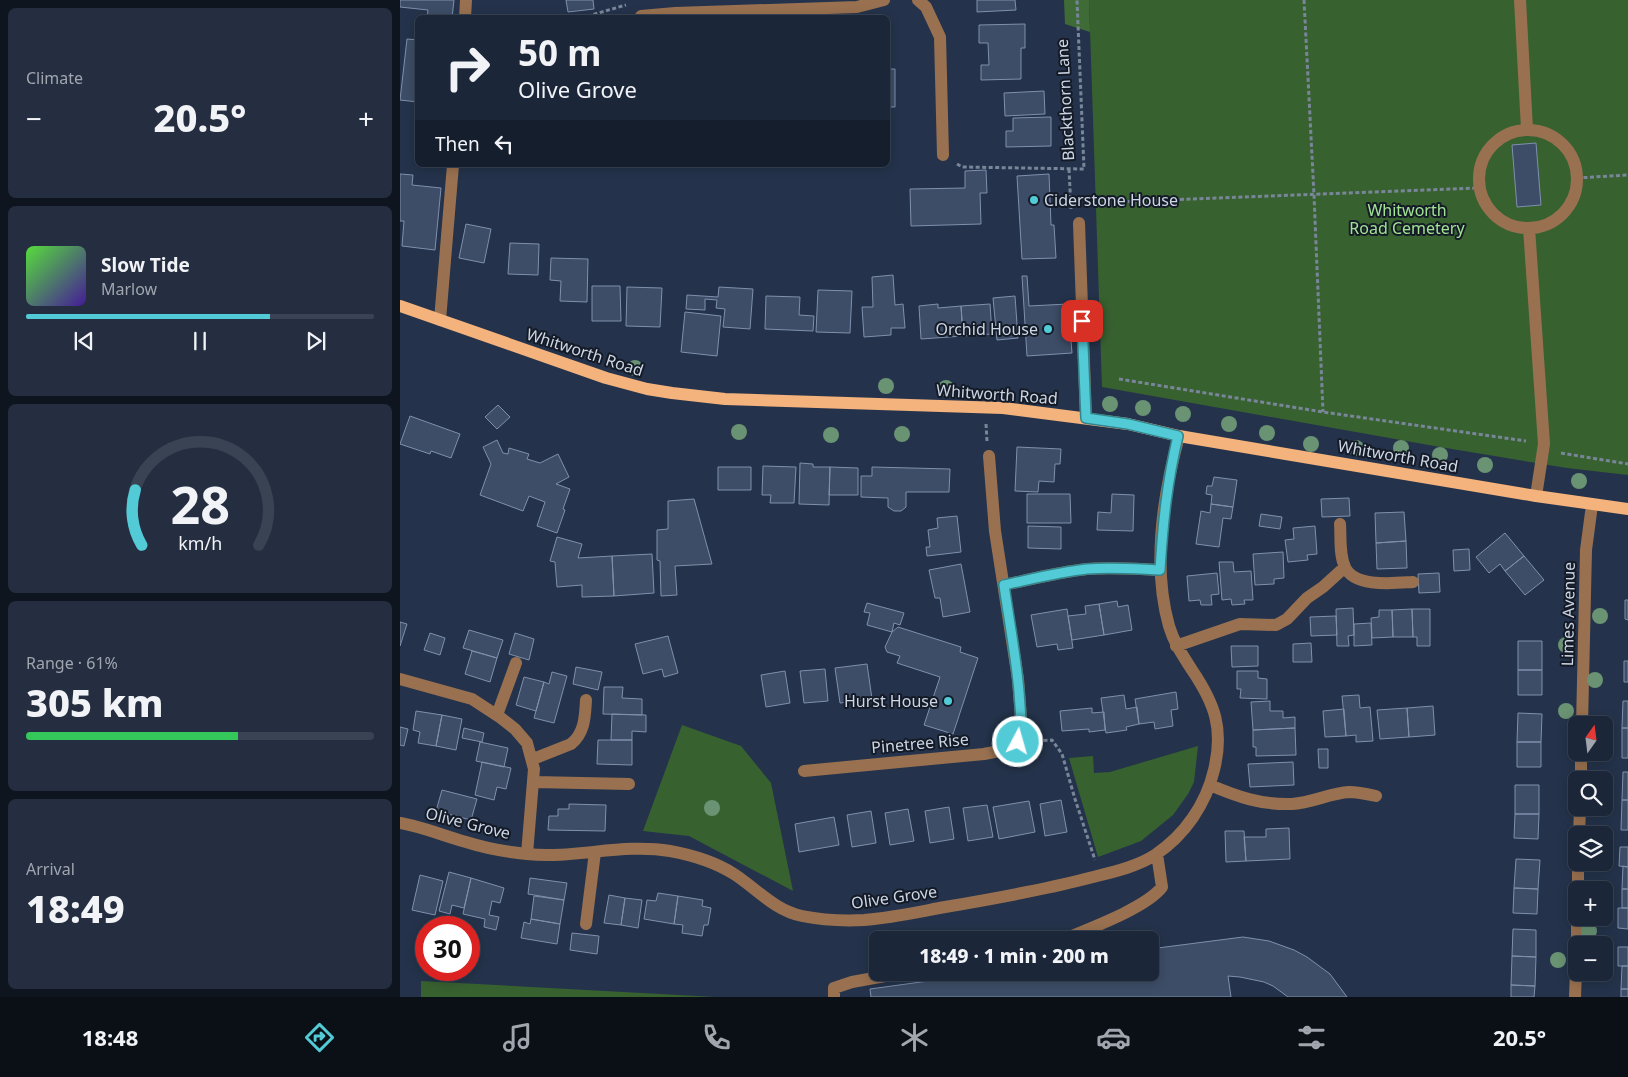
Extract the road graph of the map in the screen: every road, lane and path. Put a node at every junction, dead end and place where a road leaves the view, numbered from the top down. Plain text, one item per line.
1 (466, 0) edge
2 (884, 0) edge
3 (918, 0) edge
4 (1076, 0) edge
5 (1304, 0) edge
6 (1520, 0) edge
7 (675, 6) edge
8 (465, 15) edge
9 (592, 15) edge
10 (641, 15) edge
11 (644, 15) edge
12 (1527, 129) junction
13 (942, 155) joint
14 (453, 167) edge
15 (1068, 170) junction
16 (1628, 175) edge
17 (1577, 178) junction
18 (1479, 188) junction
19 (1314, 195) junction
20 (1115, 202) dead end
21 (1079, 223) joint
22 (1529, 228) junction
23 (400, 306) edge
24 (440, 320) junction
25 (1119, 379) dead end
26 (985, 407) junction
27 (1323, 412) junction
28 (1086, 418) junction
29 (1178, 436) junction
30 (1543, 447) junction
31 (989, 456) joint
32 (1628, 464) edge
33 (1536, 496) junction
34 (1592, 505) junction
35 (1628, 509) edge
36 (1340, 524) dead end
37 (1345, 567) junction
38 (1160, 570) junction
39 (1413, 582) dead end
40 (1004, 585) junction
41 (1176, 646) junction
42 (516, 663) dead end
43 (400, 679) edge
44 (586, 700) dead end
45 (498, 715) junction
46 (1582, 716) edge
47 (1018, 742) junction
48 (533, 759) junction
49 (804, 770) dead end
50 (534, 782) junction
51 (629, 784) dead end
52 (1210, 785) junction
53 (1376, 796) dead end
54 (400, 824) edge
55 (595, 852) junction
56 (527, 854) junction
57 (1157, 854) junction
58 (1100, 875) junction
59 (586, 924) dead end
60 (1082, 931) edge
61 (869, 979) edge
62 (1576, 981) edge
63 (834, 997) edge
64 (1575, 997) edge

1 - 8 street
2 - 7 street
3 - 13 street
4 - 15 path, Blackthorn Lane
5 - 19 path
6 - 12 street
7 - 11 street
9 - 10 path
12 - 17 street
12 - 18 street
13 - 15 path
14 - 24 street
15 - 21 path, Blackthorn Lane
16 - 17 path
17 - 22 street
18 - 19 path
18 - 22 street
19 - 20 path
19 - 27 path
21 - 28 street
22 - 30 street
23 - 24 main road, Whitworth Road
24 - 26 main road, Whitworth Road
25 - 27 path
26 - 28 main road, Whitworth Road
26 - 31 path
27 - 30 path
28 - 29 main road, Whitworth Road
29 - 33 main road, Whitworth Road
29 - 38 street, Olive Grove
30 - 32 path
30 - 33 street
31 - 40 street
33 - 34 main road, Whitworth Road
34 - 35 main road, Whitworth Road
34 - 46 street, Limes Avenue
36 - 37 street
37 - 39 street
37 - 41 street
38 - 40 street
38 - 41 street, Olive Grove
40 - 47 street
41 - 52 street, Olive Grove
42 - 45 street
43 - 45 street, Olive Grove
44 - 48 street
45 - 48 street, Olive Grove
47 - 49 street, Pinetree Rise
47 - 58 path
48 - 50 street, Olive Grove
50 - 51 street
50 - 56 street, Olive Grove
52 - 53 street
52 - 57 street, Olive Grove
54 - 56 street, Olive Grove
55 - 56 street, Olive Grove
55 - 58 street, Olive Grove
55 - 59 street
57 - 58 street, Olive Grove
57 - 60 street
61 - 63 street
62 - 64 street

